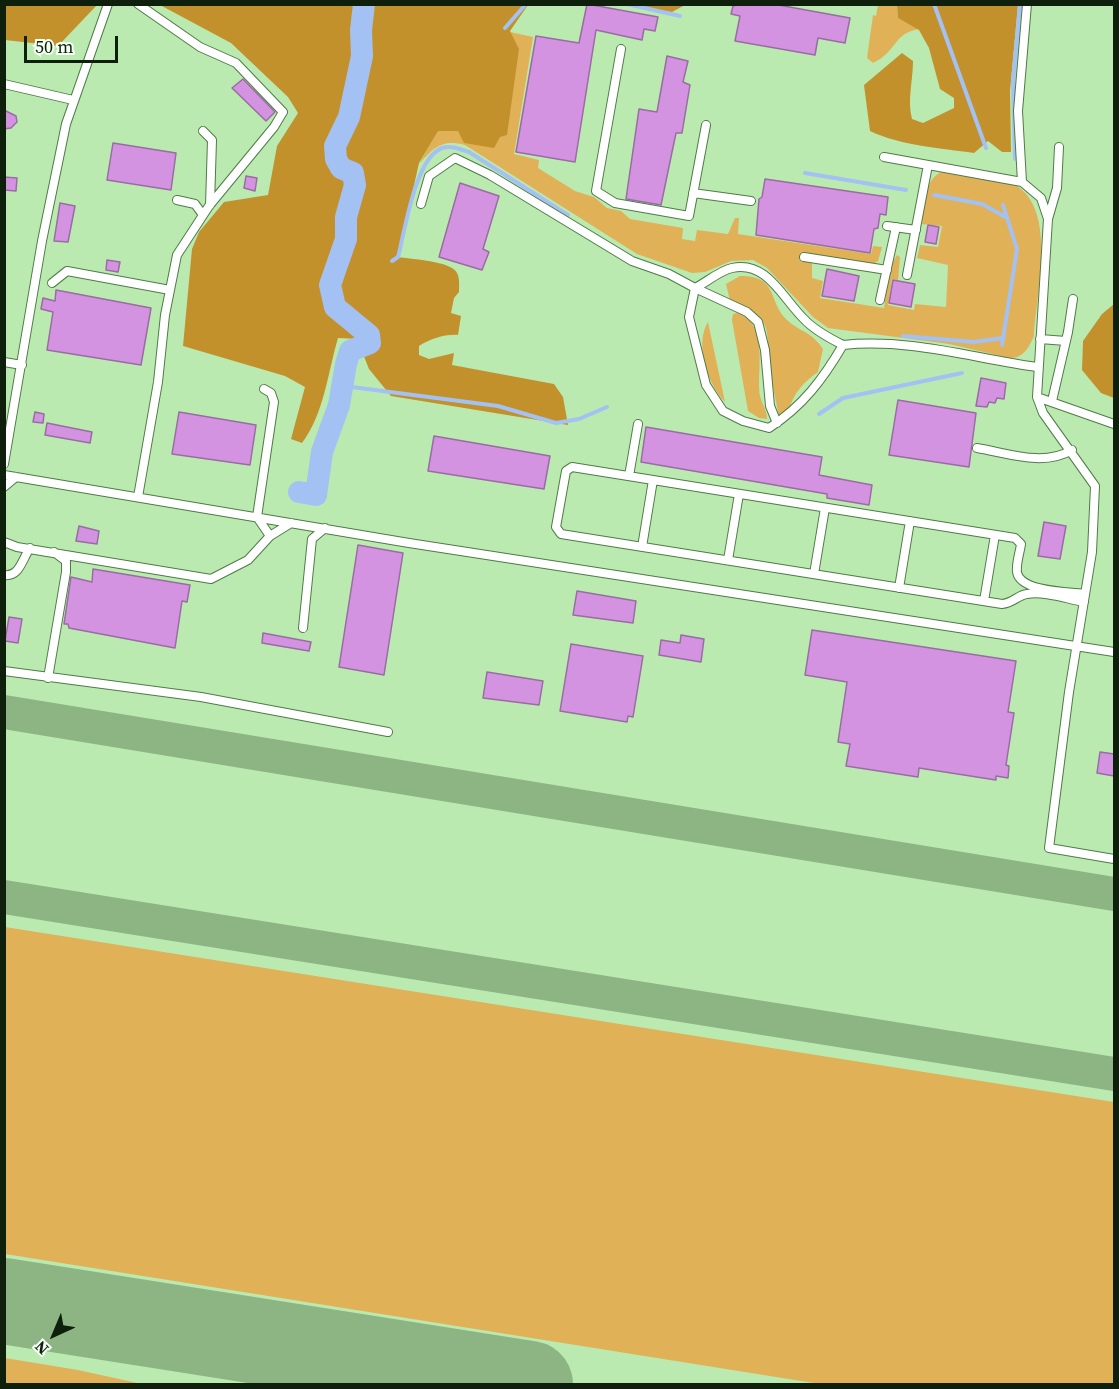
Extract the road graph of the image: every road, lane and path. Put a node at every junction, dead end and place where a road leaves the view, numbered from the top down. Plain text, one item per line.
1 (108, 4) edge
2 (138, 4) edge
3 (1027, 4) edge
4 (621, 49) dead end
5 (4, 84) edge
6 (73, 100) junction
7 (706, 125) dead end
8 (203, 131) dead end
9 (1059, 147) dead end
10 (884, 157) dead end
11 (928, 165) junction
12 (1022, 182) junction
13 (693, 193) junction
14 (177, 200) dead end
15 (751, 201) dead end
16 (422, 204) dead end
17 (210, 206) junction
18 (203, 215) junction
19 (1048, 219) junction
20 (916, 230) junction
21 (804, 257) dead end
22 (887, 270) junction
23 (908, 275) dead end
24 (52, 283) dead end
25 (695, 288) junction
26 (170, 290) junction
27 (1073, 299) dead end
28 (880, 300) dead end
29 (1040, 339) junction
30 (1066, 341) junction
31 (843, 345) junction
32 (4, 362) edge
33 (22, 365) junction
34 (1037, 367) junction
35 (264, 389) dead end
36 (1037, 397) junction
37 (1052, 401) junction
38 (8, 417) edge
39 (777, 423) junction
40 (638, 424) dead end
41 (1114, 424) edge
42 (977, 448) dead end
43 (1072, 450) junction
44 (4, 464) edge
45 (4, 475) edge
46 (629, 476) junction
47 (16, 477) junction
48 (653, 480) junction
49 (4, 487) edge
50 (739, 494) junction
51 (138, 497) junction
52 (825, 508) junction
53 (257, 517) junction
54 (910, 521) junction
55 (291, 523) junction
56 (306, 525) junction
57 (325, 528) junction
58 (995, 535) junction
59 (270, 536) junction
60 (312, 539) junction
61 (4, 542) edge
62 (17, 547) junction
63 (642, 547) junction
64 (30, 548) junction
65 (53, 551) junction
66 (24, 557) junction
67 (728, 560) junction
68 (814, 574) junction
69 (4, 575) edge
70 (899, 588) junction
71 (1084, 598) junction
72 (984, 601) junction
73 (303, 627) dead end
74 (1076, 645) junction
75 (1114, 652) edge
76 (4, 671) edge
77 (48, 678) junction
78 (388, 732) dead end
79 (1114, 859) edge

1 - 6 lane
2 - 17 lane
3 - 12 lane
4 - 13 lane
5 - 6 lane
6 - 33 lane
7 - 13 lane
8 - 17 lane
9 - 19 lane
10 - 11 lane
11 - 12 lane
11 - 20 lane
12 - 19 lane
13 - 15 lane
14 - 18 lane
16 - 25 lane
17 - 18 lane
18 - 26 lane
19 - 29 lane
20 - 22 lane
20 - 23 lane
21 - 22 lane
22 - 28 lane
24 - 26 lane
25 - 31 lane
25 - 39 lane
25 - 39 lane
26 - 51 lane
27 - 30 lane
29 - 30 lane
29 - 34 lane
30 - 37 lane
31 - 34 lane
31 - 39 lane
32 - 33 lane
33 - 38 lane
34 - 36 lane
35 - 53 lane
36 - 37 lane
36 - 43 lane
37 - 41 lane
38 - 44 lane
40 - 46 lane
42 - 43 lane
43 - 71 lane
45 - 47 lane
46 - 48 lane
46 - 63 lane
47 - 49 lane
47 - 51 lane
48 - 50 lane
48 - 63 lane
50 - 52 lane
50 - 67 lane
51 - 53 lane
52 - 54 lane
52 - 68 lane
53 - 55 lane
53 - 59 lane
54 - 58 lane
54 - 70 lane
55 - 56 lane
55 - 59 lane
56 - 57 lane
56 - 60 lane
57 - 60 lane
57 - 74 lane
58 - 71 lane
58 - 72 lane
59 - 65 lane
60 - 73 lane
61 - 62 lane
62 - 64 lane
62 - 66 lane
63 - 67 lane
64 - 65 lane
64 - 66 lane
65 - 77 lane
66 - 69 lane
67 - 68 lane
68 - 70 lane
70 - 72 lane
71 - 72 lane
71 - 74 lane
74 - 75 lane
74 - 79 lane
76 - 77 lane
77 - 78 lane

